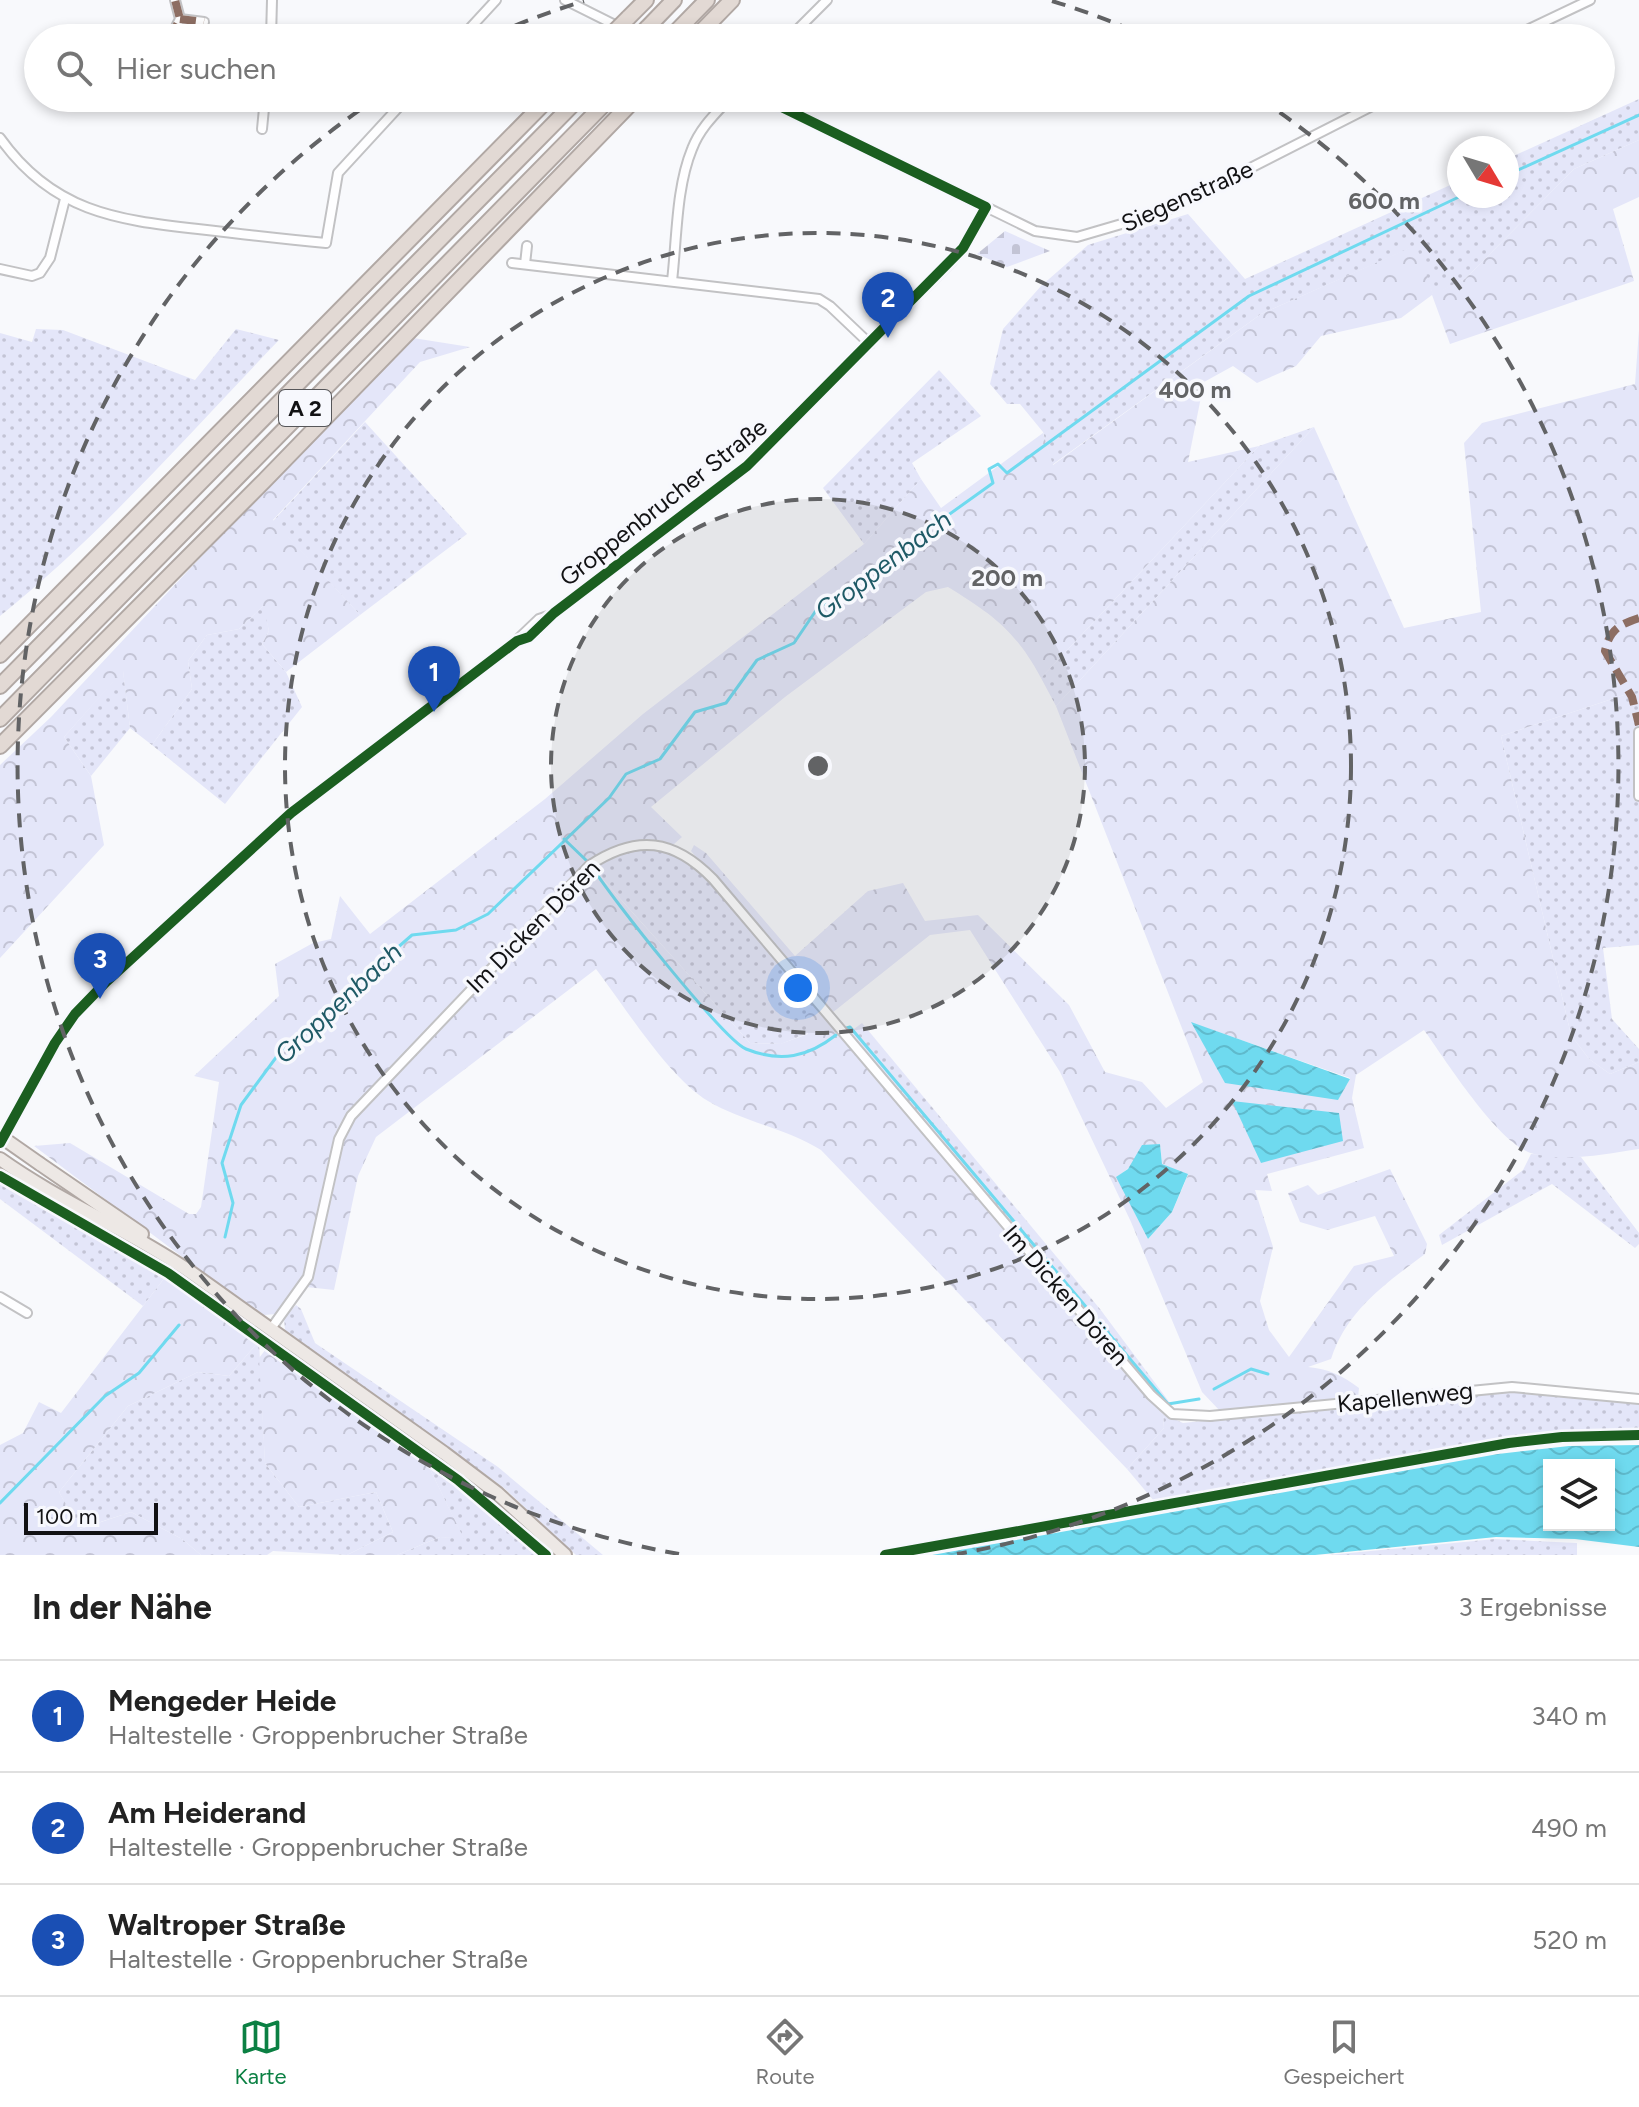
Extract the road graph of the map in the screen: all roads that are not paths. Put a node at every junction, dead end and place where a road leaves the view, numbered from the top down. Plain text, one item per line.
1 (175, 0) edge
2 (272, 0) edge
3 (496, 0) edge
4 (565, 0) edge
5 (646, 0) edge
6 (674, 0) edge
7 (707, 0) edge
8 (732, 0) edge
9 (827, 0) edge
10 (1590, 0) edge
11 (180, 19) junction
12 (204, 22) dead end
13 (177, 24) edge
14 (271, 24) edge
15 (474, 24) edge
16 (618, 24) edge
17 (622, 24) edge
18 (652, 24) edge
19 (684, 24) edge
20 (709, 24) edge
21 (803, 24) edge
22 (1539, 24) edge
23 (264, 112) edge
24 (394, 112) edge
25 (535, 112) edge
26 (565, 112) edge
27 (596, 112) edge
28 (622, 112) edge
29 (717, 112) edge
30 (792, 112) edge
31 (1360, 112) edge
32 (262, 129) dead end
33 (0, 138) edge
34 (65, 199) junction
35 (986, 207) junction
36 (527, 246) dead end
37 (512, 263) dead end
38 (525, 264) junction
39 (0, 269) edge
40 (672, 281) junction
41 (870, 344) junction
42 (42, 612) junction
43 (0, 643) edge
44 (0, 655) edge
45 (0, 686) edge
46 (0, 719) edge
47 (1639, 732) edge
48 (0, 746) edge
49 (1639, 796) edge
50 (0, 1136) edge
51 (0, 1143) edge
52 (0, 1159) edge
53 (162, 1252) junction
54 (0, 1297) edge
55 (27, 1313) dead end
56 (270, 1330) junction
57 (1639, 1399) edge
58 (1172, 1414) joint
59 (565, 1555) edge

1 - 11 street
2 - 14 street
3 - 15 street
4 - 16 street
5 - 17 highway, bridge
6 - 18 highway
7 - 19 highway
8 - 20 highway
9 - 21 street
10 - 22 street
11 - 12 street
11 - 13 street
23 - 32 street
24 - 34 street
25 - 42 highway
26 - 45 highway, A 2
27 - 46 highway, A 2
28 - 48 highway
29 - 40 street
30 - 35 street, Siegenstraße
31 - 35 street, Siegenstraße
33 - 34 street
34 - 39 street
35 - 41 street, Groppenbrucher Straße
36 - 38 street
37 - 38 street
38 - 40 street
40 - 41 street
41 - 51 street, Groppenbrucher Straße
42 - 43 highway
42 - 44 highway
47 - 49 street
50 - 53 main road, bridge
52 - 53 main road
53 - 56 main road
54 - 55 street
56 - 58 street, Im Dicken Dören
56 - 59 main road
57 - 58 street, Kapellenweg

